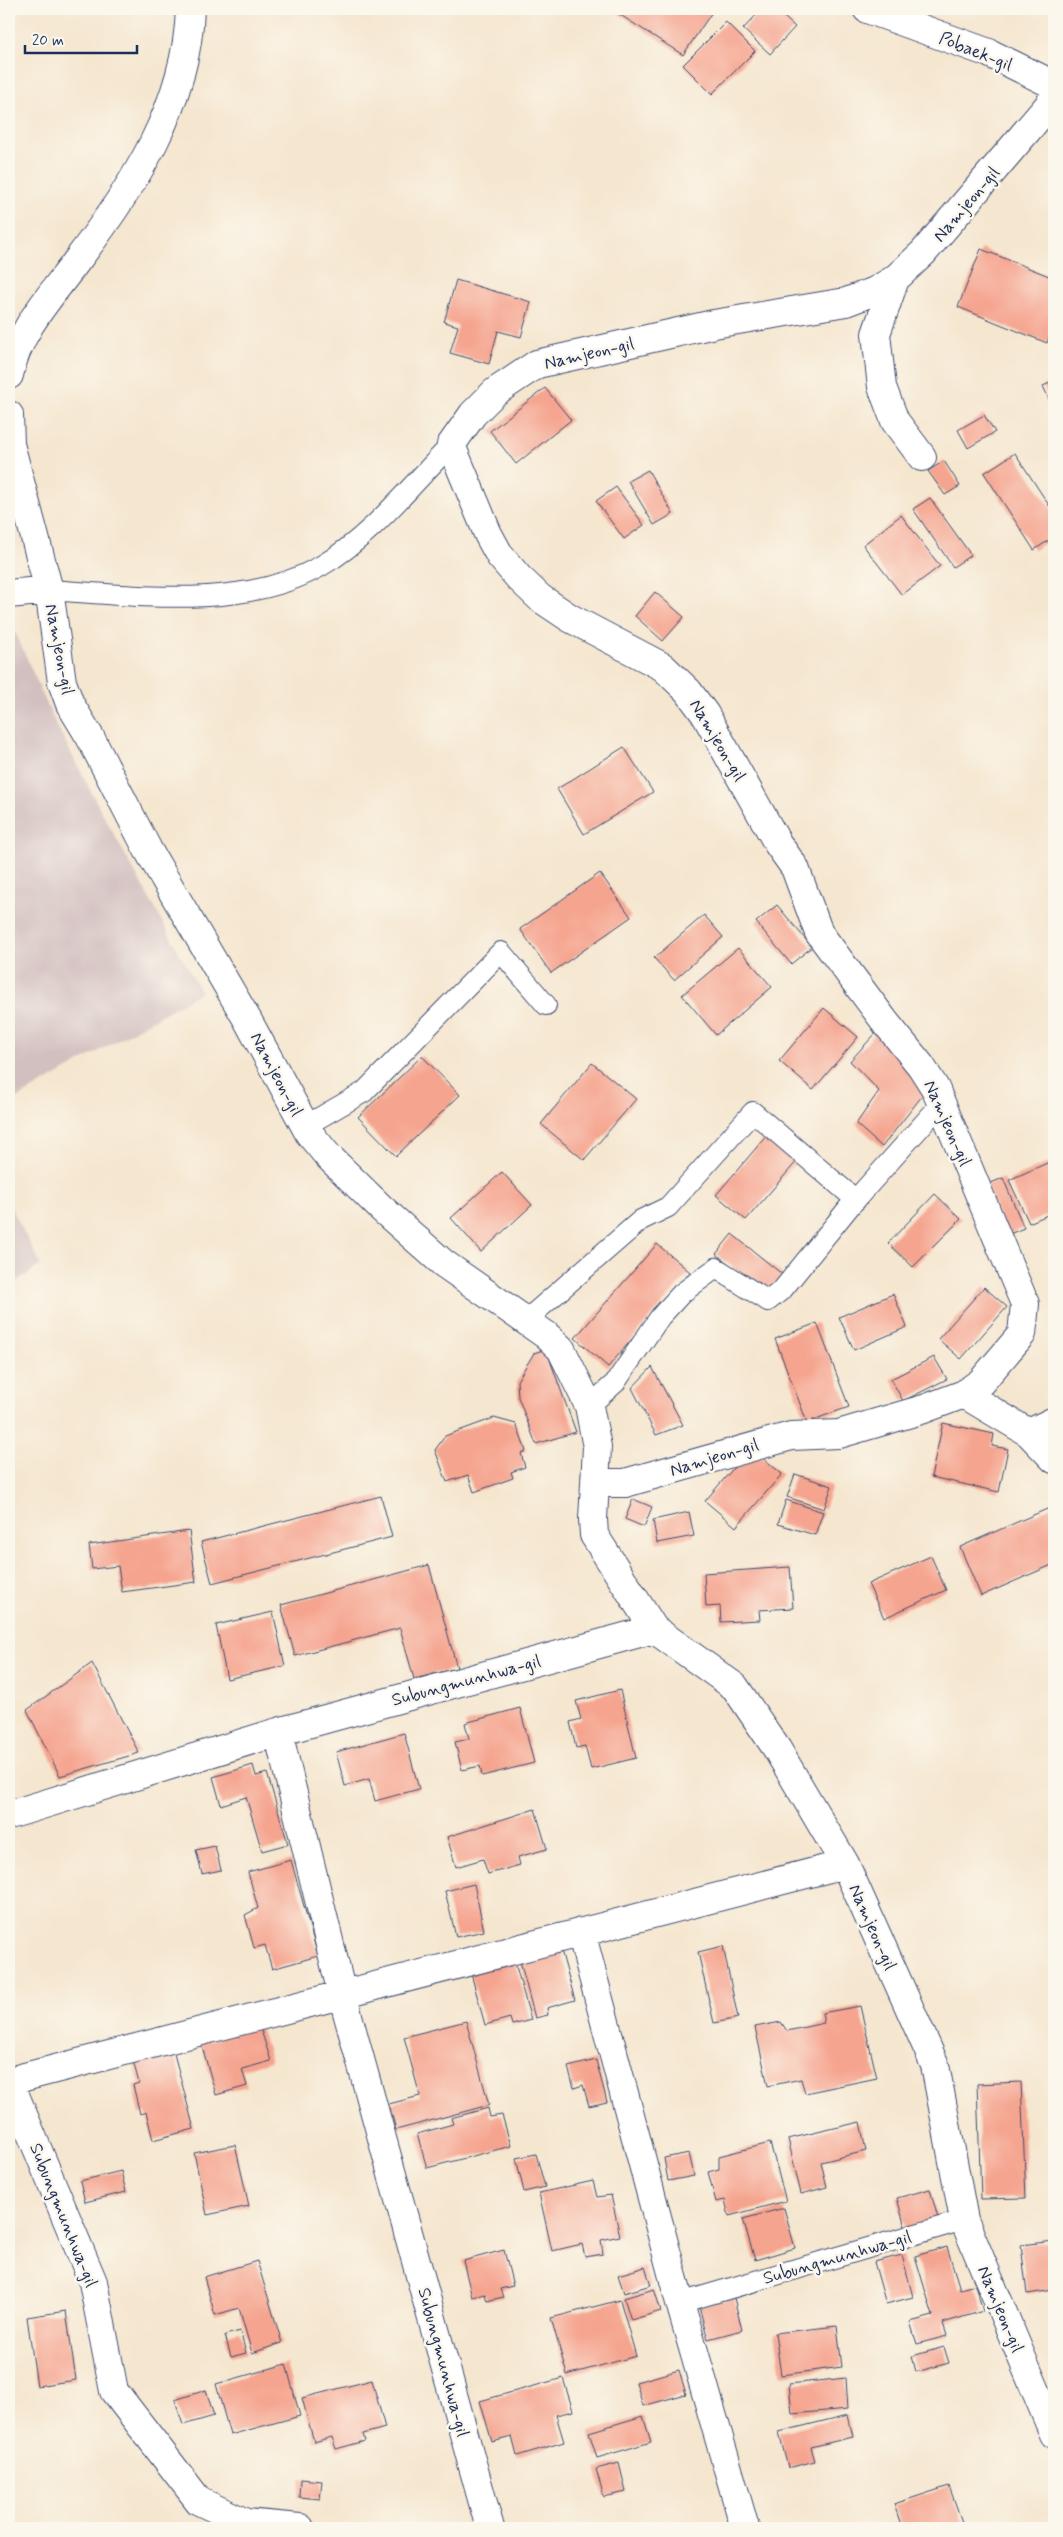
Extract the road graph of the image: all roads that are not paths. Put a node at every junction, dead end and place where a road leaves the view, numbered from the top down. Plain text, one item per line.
1 (190, 9) edge
2 (867, 9) edge
3 (1054, 85) edge
4 (1054, 99) edge
5 (895, 279) junction
6 (9, 375) edge
7 (9, 414) edge
8 (451, 446) junction
9 (922, 457) dead end
10 (49, 590) junction
11 (9, 594) edge
12 (546, 1005) dead end
13 (941, 1104) junction
14 (305, 1126) junction
15 (856, 1200) junction
16 (525, 1321) junction
17 (964, 1394) junction
18 (588, 1406) junction
19 (1054, 1421) edge
20 (1029, 1433) junction
21 (1054, 1460) edge
22 (596, 1482) junction
23 (654, 1629) junction
24 (278, 1732) junction
25 (9, 1815) edge
26 (845, 1864) junction
27 (581, 1932) junction
28 (342, 1994) junction
29 (964, 2220) junction
30 (680, 2303) junction
31 (1054, 2434) edge
32 (300, 2528) edge
33 (490, 2528) edge
34 (745, 2528) edge

1 - 6 street
2 - 3 street, Pobaek-gil
4 - 5 street, Namjeon-gil
5 - 8 street, Namjeon-gil
5 - 9 street
7 - 10 street, Namjeon-gil
8 - 10 lane
8 - 13 street, Namjeon-gil
10 - 11 street
10 - 14 street, Namjeon-gil
12 - 14 lane
13 - 15 lane
13 - 17 street, Namjeon-gil
14 - 16 street, Namjeon-gil
15 - 16 lane
15 - 18 lane
16 - 18 street, Namjeon-gil
17 - 20 street
17 - 22 street, Namjeon-gil
18 - 22 street, Namjeon-gil
19 - 20 street
20 - 21 street
22 - 23 street, Namjeon-gil
23 - 24 street, Subungmunhwa-gil
23 - 26 street, Namjeon-gil
24 - 25 street, Subungmunhwa-gil
24 - 28 street, Subungmunhwa-gil
26 - 27 street, Subungmunhwa-gil
26 - 29 street, Namjeon-gil
27 - 28 street, Subungmunhwa-gil
27 - 30 street
28 - 32 street, Subungmunhwa-gil
28 - 33 street, Subungmunhwa-gil
29 - 30 lane, Subungmunhwa-gil
29 - 31 street, Namjeon-gil
30 - 34 street

